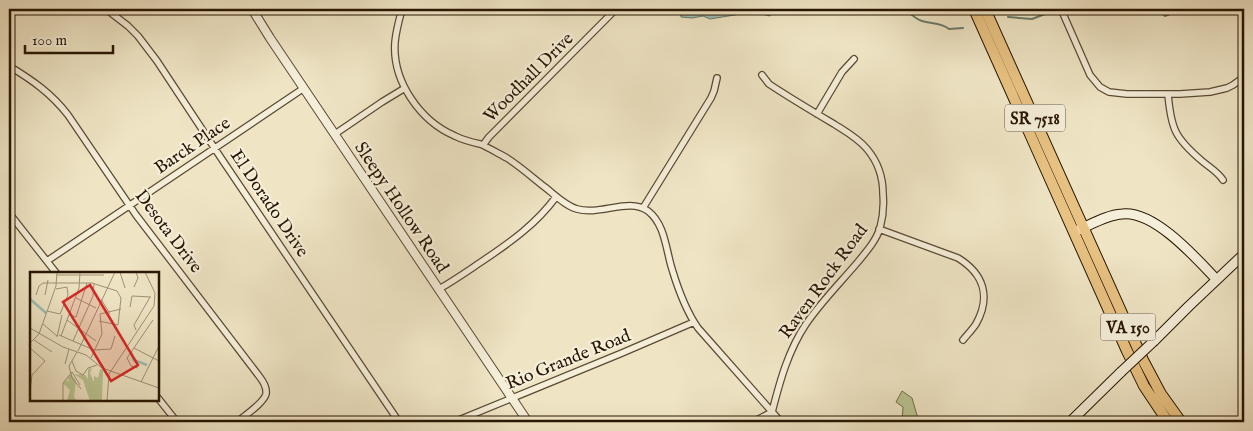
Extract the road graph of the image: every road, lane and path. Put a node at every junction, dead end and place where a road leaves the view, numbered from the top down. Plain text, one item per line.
1 (106, 9) edge
2 (252, 9) edge
3 (402, 9) edge
4 (616, 9) edge
5 (974, 9) edge
6 (986, 9) edge
7 (1061, 9) edge
8 (854, 59) dead end
9 (9, 66) edge
10 (762, 74) dead end
11 (1244, 77) edge
12 (717, 78) dead end
13 (304, 88) junction
14 (405, 88) junction
15 (1168, 94) junction
16 (817, 114) junction
17 (335, 134) junction
18 (483, 145) junction
19 (214, 148) junction
20 (1222, 180) dead end
21 (556, 196) junction
22 (129, 205) junction
23 (643, 208) junction
24 (9, 213) edge
25 (1084, 227) junction
26 (880, 229) junction
27 (1073, 232) junction
28 (1244, 254) edge
29 (47, 261) junction
30 (55, 272) edge
31 (1216, 279) junction
32 (439, 290) junction
33 (694, 322) junction
34 (963, 340) dead end
35 (512, 398) junction
36 (159, 399) edge
37 (772, 412) junction
38 (9, 418) edge
39 (12, 422) edge
40 (177, 422) edge
41 (237, 422) edge
42 (399, 422) edge
43 (454, 422) edge
44 (528, 422) edge
45 (752, 422) edge
46 (781, 422) edge
47 (1070, 422) edge
48 (1168, 422) edge
49 (1182, 422) edge

1 - 19 street, El Dorado Drive
2 - 13 street, Sleepy Hollow Road
3 - 14 street
4 - 18 street, Woodhall Drive
5 - 27 highway, SR 7518
6 - 25 highway, SR 7518
7 - 15 street
8 - 16 street
9 - 22 street, Desota Drive
10 - 16 street, Raven Rock Road
11 - 15 street
12 - 23 street
13 - 17 street, Sleepy Hollow Road
13 - 19 street, Barck Place
14 - 17 street
14 - 18 street
15 - 20 street
16 - 26 street, Raven Rock Road
17 - 32 street, Sleepy Hollow Road
18 - 21 street
19 - 22 street, Barck Place
19 - 42 street, El Dorado Drive
21 - 23 street
21 - 32 street
22 - 29 street, Barck Place
22 - 41 street, Desota Drive
23 - 33 street
24 - 29 street
25 - 27 main road
25 - 31 main road
25 - 49 highway, VA 150
26 - 34 street
26 - 37 street, Raven Rock Road
27 - 48 highway, VA 150
28 - 31 main road
29 - 30 street
31 - 47 main road, bridge
32 - 35 street, Sleepy Hollow Road
33 - 35 street, Rio Grande Road
33 - 37 street
35 - 43 street, Rio Grande Road
35 - 44 street, Sleepy Hollow Road
36 - 40 street
37 - 45 street
37 - 46 street
38 - 39 street

